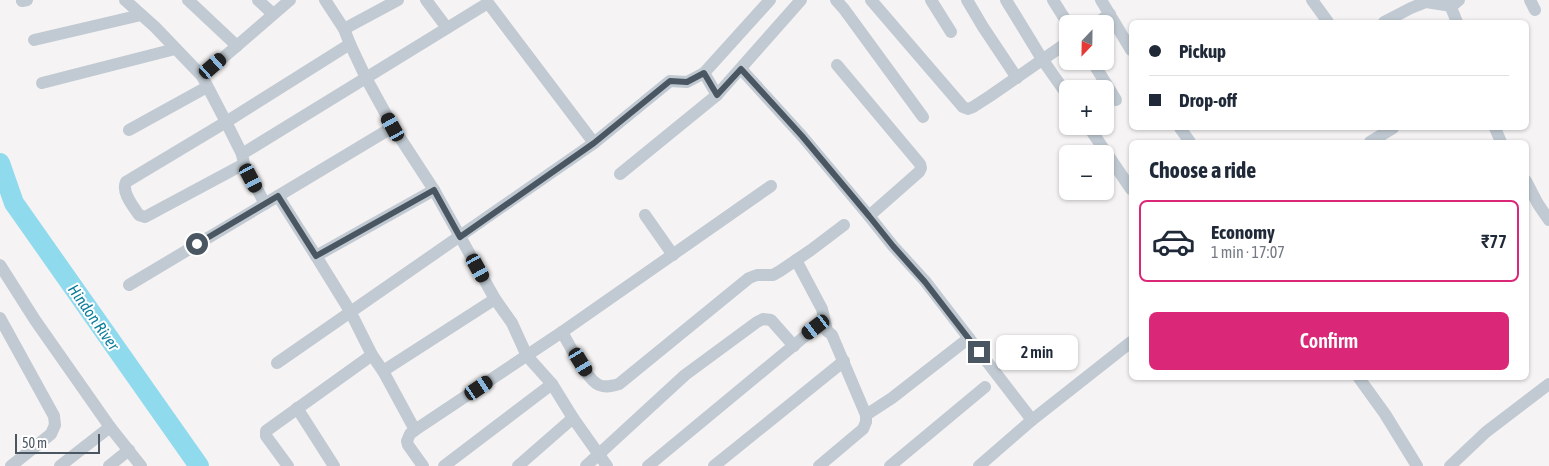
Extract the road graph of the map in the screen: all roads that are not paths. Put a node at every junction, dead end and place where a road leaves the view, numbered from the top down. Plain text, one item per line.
1 (126, 0) edge
2 (188, 0) edge
3 (258, 0) edge
4 (290, 0) edge
5 (325, 0) edge
6 (398, 0) edge
7 (426, 0) edge
8 (770, 0) edge
9 (801, 0) edge
10 (836, 0) edge
11 (871, 0) edge
12 (930, 0) edge
13 (967, 0) edge
14 (1006, 0) edge
15 (1053, 0) edge
16 (1101, 0) edge
17 (1312, 0) edge
18 (490, 2) edge
19 (1456, 3) edge
20 (379, 4) edge
21 (273, 14) junction
22 (1110, 14) joint
23 (141, 15) junction
24 (1062, 15) edge
25 (1327, 20) edge
26 (1388, 20) edge
27 (1456, 20) edge
28 (447, 28) junction
29 (344, 29) junction
30 (951, 32) dead end
31 (34, 40) dead end
32 (350, 44) junction
33 (236, 46) junction
34 (1129, 47) edge
35 (1059, 48) edge
36 (175, 49) junction
37 (1042, 60) junction
38 (837, 65) dead end
39 (741, 69) junction
40 (1098, 70) edge
41 (704, 73) junction
42 (366, 78) junction
43 (1017, 78) junction
44 (204, 82) junction
45 (42, 83) dead end
46 (1059, 84) edge
47 (717, 95) junction
48 (1116, 100) dead end
49 (922, 117) dead end
50 (226, 122) junction
51 (393, 127) junction
52 (130, 130) dead end
53 (1390, 130) edge
54 (1094, 135) edge
55 (1373, 140) edge
56 (594, 143) junction
57 (243, 159) junction
58 (620, 174) dead end
59 (771, 186) dead end
60 (1129, 186) edge
61 (1529, 187) edge
62 (434, 190) junction
63 (278, 196) junction
64 (265, 204) junction
65 (644, 215) dead end
66 (869, 216) junction
67 (1549, 220) edge
68 (844, 225) dead end
69 (460, 237) junction
70 (673, 255) junction
71 (316, 256) junction
72 (796, 260) junction
73 (0, 265) edge
74 (129, 285) dead end
75 (495, 299) junction
76 (350, 311) junction
77 (0, 318) edge
78 (827, 331) junction
79 (562, 332) junction
80 (969, 338) junction
81 (1129, 344) edge
82 (794, 346) junction
83 (372, 355) junction
84 (527, 356) junction
85 (844, 361) junction
86 (278, 362) dead end
87 (383, 371) junction
88 (1360, 380) edge
89 (552, 384) junction
90 (1549, 384) edge
91 (985, 387) dead end
92 (296, 408) junction
93 (866, 415) junction
94 (574, 418) junction
95 (1032, 420) junction
96 (110, 427) junction
97 (415, 430) junction
98 (129, 450) junction
99 (599, 456) junction
100 (11, 466) edge
101 (60, 466) edge
102 (109, 466) edge
103 (141, 466) edge
104 (288, 466) edge
105 (334, 466) edge
106 (423, 466) edge
107 (444, 466) edge
108 (518, 466) edge
109 (586, 466) edge
110 (607, 466) edge
111 (648, 466) edge
112 (714, 466) edge
113 (819, 466) edge
114 (890, 466) edge
115 (979, 466) edge
116 (1417, 466) edge
117 (1450, 466) edge

1 - 23 street
2 - 33 street
3 - 21 street
4 - 21 street
5 - 29 street
6 - 20 street
7 - 28 street
8 - 41 street
9 - 39 street
10 - 49 street
11 - 43 street
12 - 30 street
13 - 43 street
14 - 37 street
15 - 24 street
16 - 22 street
17 - 25 street
18 - 28 street
18 - 56 street
19 - 26 street
19 - 27 street
20 - 29 street
21 - 33 street
22 - 34 street
23 - 31 street
23 - 36 street
28 - 42 street
29 - 32 street
32 - 42 street
32 - 50 street
33 - 44 street
35 - 37 street
36 - 44 street
36 - 45 street
37 - 43 street
37 - 46 street
38 - 66 street
39 - 47 street
39 - 66 street
40 - 48 street
41 - 47 street
41 - 56 street
42 - 51 street
42 - 57 street
44 - 50 street
44 - 52 street
47 - 58 street
50 - 57 street
50 - 57 street
51 - 62 street
51 - 63 street
53 - 55 street
54 - 60 street
56 - 69 street
57 - 64 street
59 - 70 street
61 - 67 street
62 - 69 street
62 - 71 street
63 - 64 street
63 - 71 street
64 - 74 street
65 - 70 street
66 - 80 street
68 - 72 street
69 - 75 street
69 - 76 street
70 - 79 street
71 - 76 street
72 - 78 street
72 - 79 street
73 - 96 street
75 - 84 street
75 - 87 street
76 - 83 street
76 - 86 street
77 - 100 street
78 - 82 street
78 - 85 street
79 - 84 street
80 - 93 street
80 - 95 street
81 - 95 street
82 - 99 street
82 - 111 street
83 - 87 street
83 - 92 street
84 - 89 street
84 - 97 street
85 - 93 street
85 - 112 street
87 - 97 street
88 - 116 street
89 - 94 street
89 - 107 street
90 - 117 street
91 - 114 street
92 - 104 street
92 - 105 street
93 - 113 street
94 - 99 street
94 - 108 street
95 - 115 street
96 - 98 street
96 - 101 street
97 - 106 street
98 - 102 street
98 - 103 street
99 - 109 street
99 - 110 street

